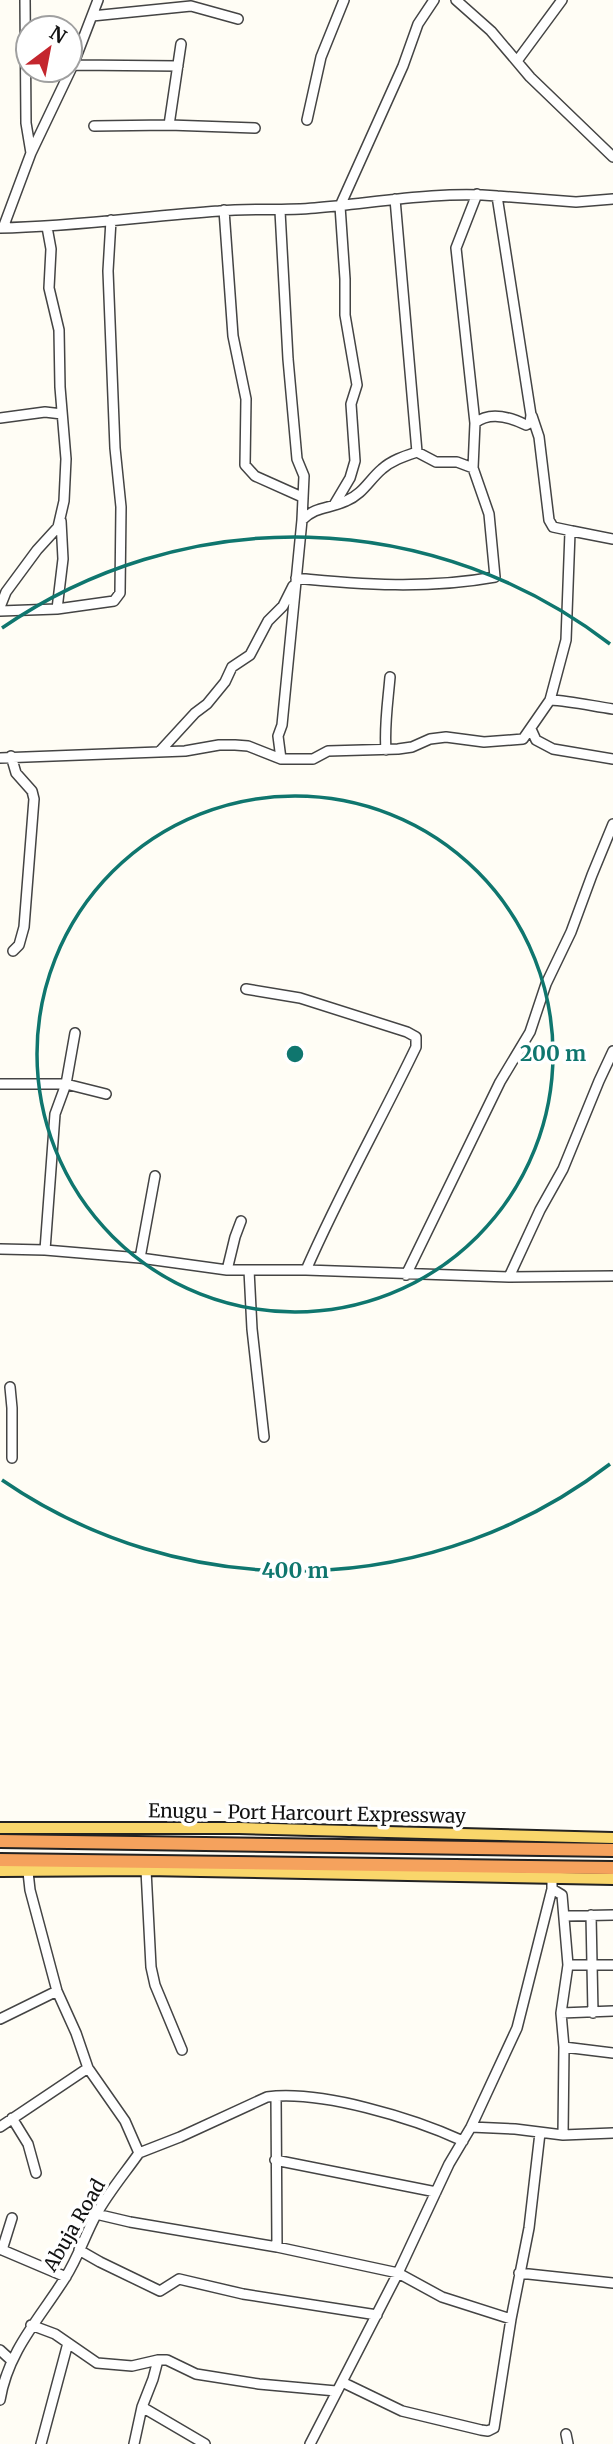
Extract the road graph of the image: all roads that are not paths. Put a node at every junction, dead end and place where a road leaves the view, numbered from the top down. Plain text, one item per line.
1 (25, 0) edge
2 (98, 0) edge
3 (344, 0) edge
4 (434, 0) edge
5 (456, 0) edge
6 (562, 0) edge
7 (193, 3) edge
8 (92, 16) junction
9 (238, 19) dead end
10 (84, 37) edge
11 (181, 44) dead end
12 (517, 61) junction
13 (84, 65) edge
14 (178, 66) junction
15 (64, 84) edge
16 (307, 120) dead end
17 (94, 125) dead end
18 (169, 125) junction
19 (256, 128) dead end
20 (32, 153) junction
21 (613, 157) edge
22 (477, 194) junction
23 (497, 196) junction
24 (394, 199) junction
25 (613, 199) edge
26 (340, 206) junction
27 (224, 210) junction
28 (280, 211) junction
29 (111, 220) junction
30 (47, 227) junction
31 (1, 228) edge
32 (62, 414) junction
33 (531, 415) junction
34 (0, 418) edge
35 (475, 423) junction
36 (417, 452) junction
37 (473, 468) junction
38 (302, 497) junction
39 (334, 505) junction
40 (61, 519) junction
41 (302, 520) junction
42 (572, 531) junction
43 (613, 539) edge
44 (296, 578) junction
45 (0, 609) edge
46 (57, 609) junction
47 (390, 677) dead end
48 (550, 700) junction
49 (613, 709) edge
50 (531, 729) junction
51 (523, 739) junction
52 (537, 740) junction
53 (161, 750) junction
54 (386, 750) junction
55 (11, 756) junction
56 (0, 758) edge
57 (281, 759) junction
58 (613, 759) edge
59 (613, 824) edge
60 (13, 951) dead end
61 (246, 989) dead end
62 (75, 1033) dead end
63 (613, 1051) edge
64 (0, 1084) edge
65 (66, 1084) junction
66 (106, 1094) dead end
67 (155, 1176) dead end
68 (241, 1221) dead end
69 (0, 1249) edge
70 (45, 1250) junction
71 (140, 1258) junction
72 (227, 1270) junction
73 (249, 1270) junction
74 (306, 1270) junction
75 (612, 1274) edge
76 (406, 1275) junction
77 (509, 1277) junction
78 (10, 1387) dead end
79 (264, 1437) dead end
80 (12, 1458) dead end
81 (0, 1828) edge
82 (613, 1838) edge
83 (0, 1841) edge
84 (613, 1850) edge
85 (0, 1860) edge
86 (613, 1868) edge
87 (146, 1870) junction
88 (0, 1871) edge
89 (28, 1872) junction
90 (613, 1879) edge
91 (552, 1883) junction
92 (591, 1915) junction
93 (613, 1915) edge
94 (565, 1916) junction
95 (568, 1965) junction
96 (613, 1965) edge
97 (591, 1966) junction
98 (57, 1990) junction
99 (613, 2011) edge
100 (561, 2013) junction
101 (593, 2013) junction
102 (0, 2020) edge
103 (564, 2047) junction
104 (182, 2050) dead end
105 (613, 2053) edge
106 (88, 2068) junction
107 (276, 2096) junction
108 (12, 2118) junction
109 (0, 2127) edge
110 (471, 2127) junction
111 (540, 2133) junction
112 (613, 2133) edge
113 (563, 2135) junction
114 (463, 2141) junction
115 (139, 2153) junction
116 (275, 2161) junction
117 (37, 2173) dead end
118 (436, 2192) junction
119 (96, 2214) junction
120 (12, 2218) dead end
121 (277, 2247) junction
122 (1, 2250) edge
123 (79, 2250) junction
124 (398, 2273) junction
125 (519, 2273) junction
126 (66, 2277) junction
127 (613, 2283) edge
128 (377, 2315) junction
129 (511, 2319) junction
130 (31, 2325) junction
131 (68, 2343) junction
132 (0, 2350) edge
133 (158, 2360) junction
134 (12, 2361) junction
135 (342, 2382) junction
136 (336, 2391) junction
137 (0, 2400) edge
138 (142, 2407) junction
139 (566, 2434) dead end
140 (41, 2444) edge
141 (134, 2444) edge
142 (205, 2444) edge
143 (310, 2444) edge
144 (568, 2444) edge

1 - 20 street
2 - 8 street
3 - 16 street
4 - 26 street
5 - 12 street
6 - 12 street
7 - 8 street
7 - 9 street
8 - 10 street
11 - 14 street
12 - 21 street
13 - 14 street
14 - 18 street
15 - 20 street
17 - 18 street
18 - 19 street
20 - 31 street
22 - 23 street
22 - 24 street
22 - 35 street
23 - 25 street
23 - 33 street
24 - 26 street
24 - 36 street
26 - 28 street
26 - 39 street
27 - 28 street
27 - 29 street
27 - 38 street
28 - 38 street
29 - 30 street
29 - 46 street
30 - 31 street
30 - 32 street
32 - 34 street
32 - 40 street
33 - 35 street
33 - 42 street
35 - 37 street
36 - 37 street
36 - 39 street
37 - 44 street
38 - 41 street
39 - 41 street
40 - 45 street
40 - 46 street
41 - 44 street
42 - 43 street
42 - 48 street
44 - 53 street
44 - 57 street
45 - 46 street
47 - 54 street
48 - 49 street
48 - 50 street
50 - 51 street
50 - 52 street
51 - 52 street
51 - 54 street
52 - 58 street
53 - 55 street
53 - 57 street
54 - 57 street
55 - 56 street
55 - 60 street
59 - 76 street
61 - 74 street
62 - 65 street
63 - 77 street
64 - 65 street
65 - 66 street
65 - 70 street
67 - 71 street
68 - 72 street
69 - 70 street
70 - 71 street
71 - 72 street
72 - 73 street
73 - 74 street
73 - 79 street
74 - 76 street
75 - 77 street
76 - 77 street
78 - 80 street
81 - 82 main road, Enugu - Port Harcourt Expressway
83 - 84 highway, Enugu - Port Harcourt Expressway
85 - 86 highway
87 - 89 main road
87 - 91 main road
87 - 104 street
88 - 89 main road
89 - 98 street
90 - 91 main road
91 - 94 street
91 - 110 street
92 - 93 street
92 - 94 street
92 - 97 street
94 - 95 street
95 - 97 street
95 - 100 street
96 - 97 street
97 - 101 street
98 - 102 street
98 - 106 street
99 - 101 street
100 - 101 street
100 - 103 street
103 - 105 street
103 - 113 street
106 - 108 street
106 - 115 street
107 - 114 street
107 - 115 street
107 - 116 street
108 - 109 street
108 - 117 street
110 - 111 street
110 - 114 street
111 - 113 street
111 - 125 street
112 - 113 street
114 - 118 street
115 - 119 street, Abuja Road
116 - 118 street
116 - 121 street
118 - 124 street
119 - 121 street
119 - 123 street, Abuja Road
120 - 122 street
121 - 124 street
122 - 126 street
123 - 126 street, Abuja Road
123 - 128 street
124 - 128 street
124 - 129 street
125 - 127 street
125 - 129 street
126 - 130 street, Abuja Road
128 - 135 street
129 - 135 street
130 - 131 street
130 - 134 street, Abuja Road
131 - 133 street
131 - 140 street
132 - 134 street
133 - 136 street
133 - 138 street
134 - 137 street, Abuja Road
135 - 136 street
136 - 143 street
138 - 141 street
138 - 142 street
139 - 144 street

